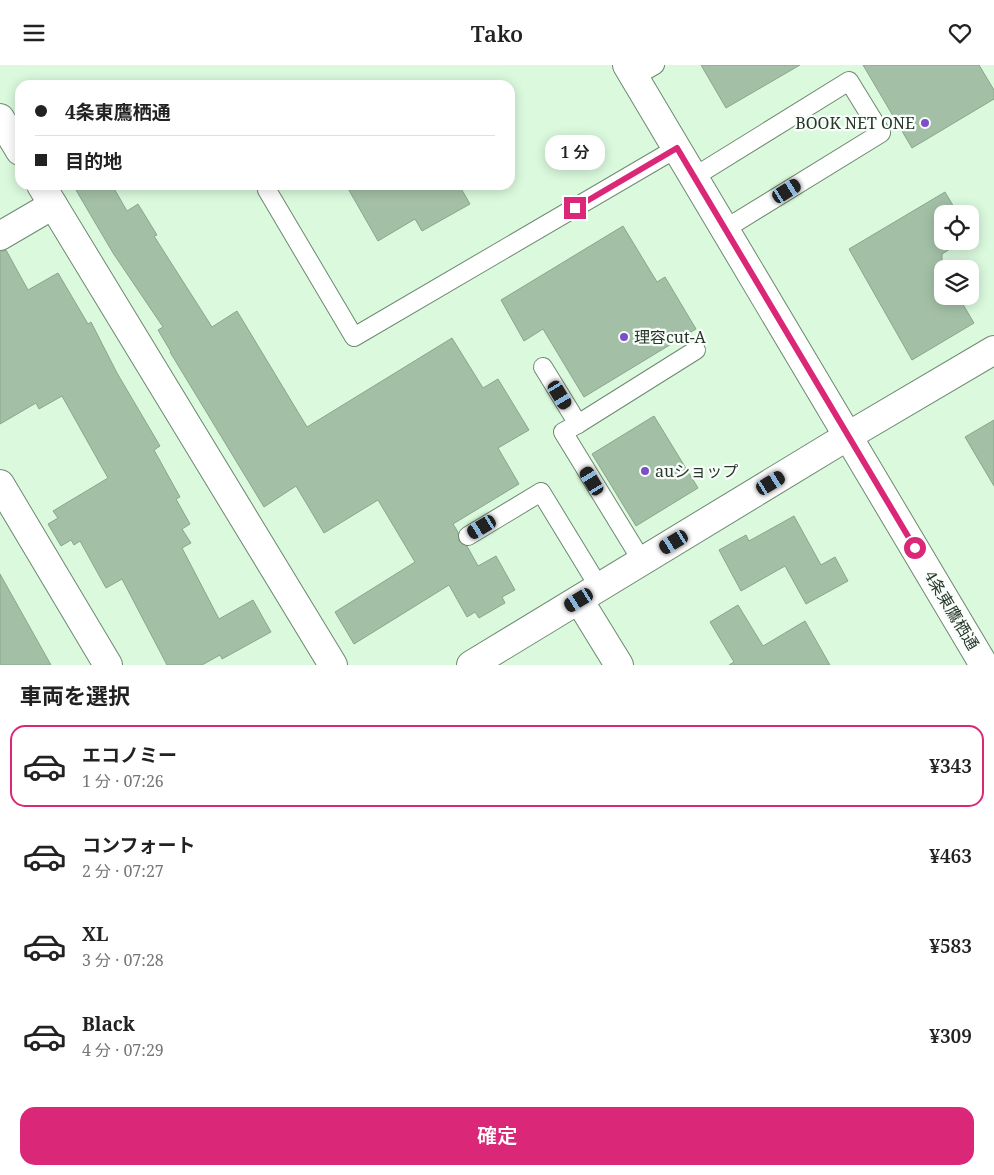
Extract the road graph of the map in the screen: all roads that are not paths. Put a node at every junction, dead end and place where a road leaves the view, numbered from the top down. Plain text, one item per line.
1 (639, 69) edge
2 (0, 118) edge
3 (15, 143) edge
4 (677, 148) junction
5 (694, 177) junction
6 (268, 190) edge
7 (47, 195) edge
8 (725, 229) junction
9 (0, 236) edge
10 (696, 350) dead end
11 (994, 350) edge
12 (543, 367) dead end
13 (578, 424) junction
14 (848, 436) junction
15 (0, 484) edge
16 (468, 536) dead end
17 (642, 561) junction
18 (589, 593) junction
19 (108, 665) edge
20 (333, 665) edge
21 (471, 665) edge
22 (619, 665) edge
23 (984, 665) edge

1 - 4 main road, 4条東鷹栖通
2 - 3 main road
4 - 5 main road, 4条東鷹栖通
4 - 6 lane
5 - 8 main road, 4条東鷹栖通
5 - 8 lane
7 - 9 main road
7 - 20 main road
8 - 14 main road, 4条東鷹栖通
10 - 13 lane
11 - 14 main road
12 - 13 lane
13 - 17 lane
14 - 17 main road
14 - 23 main road, 4条東鷹栖通
15 - 19 main road
16 - 18 lane
17 - 18 main road
18 - 21 main road
18 - 22 main road

